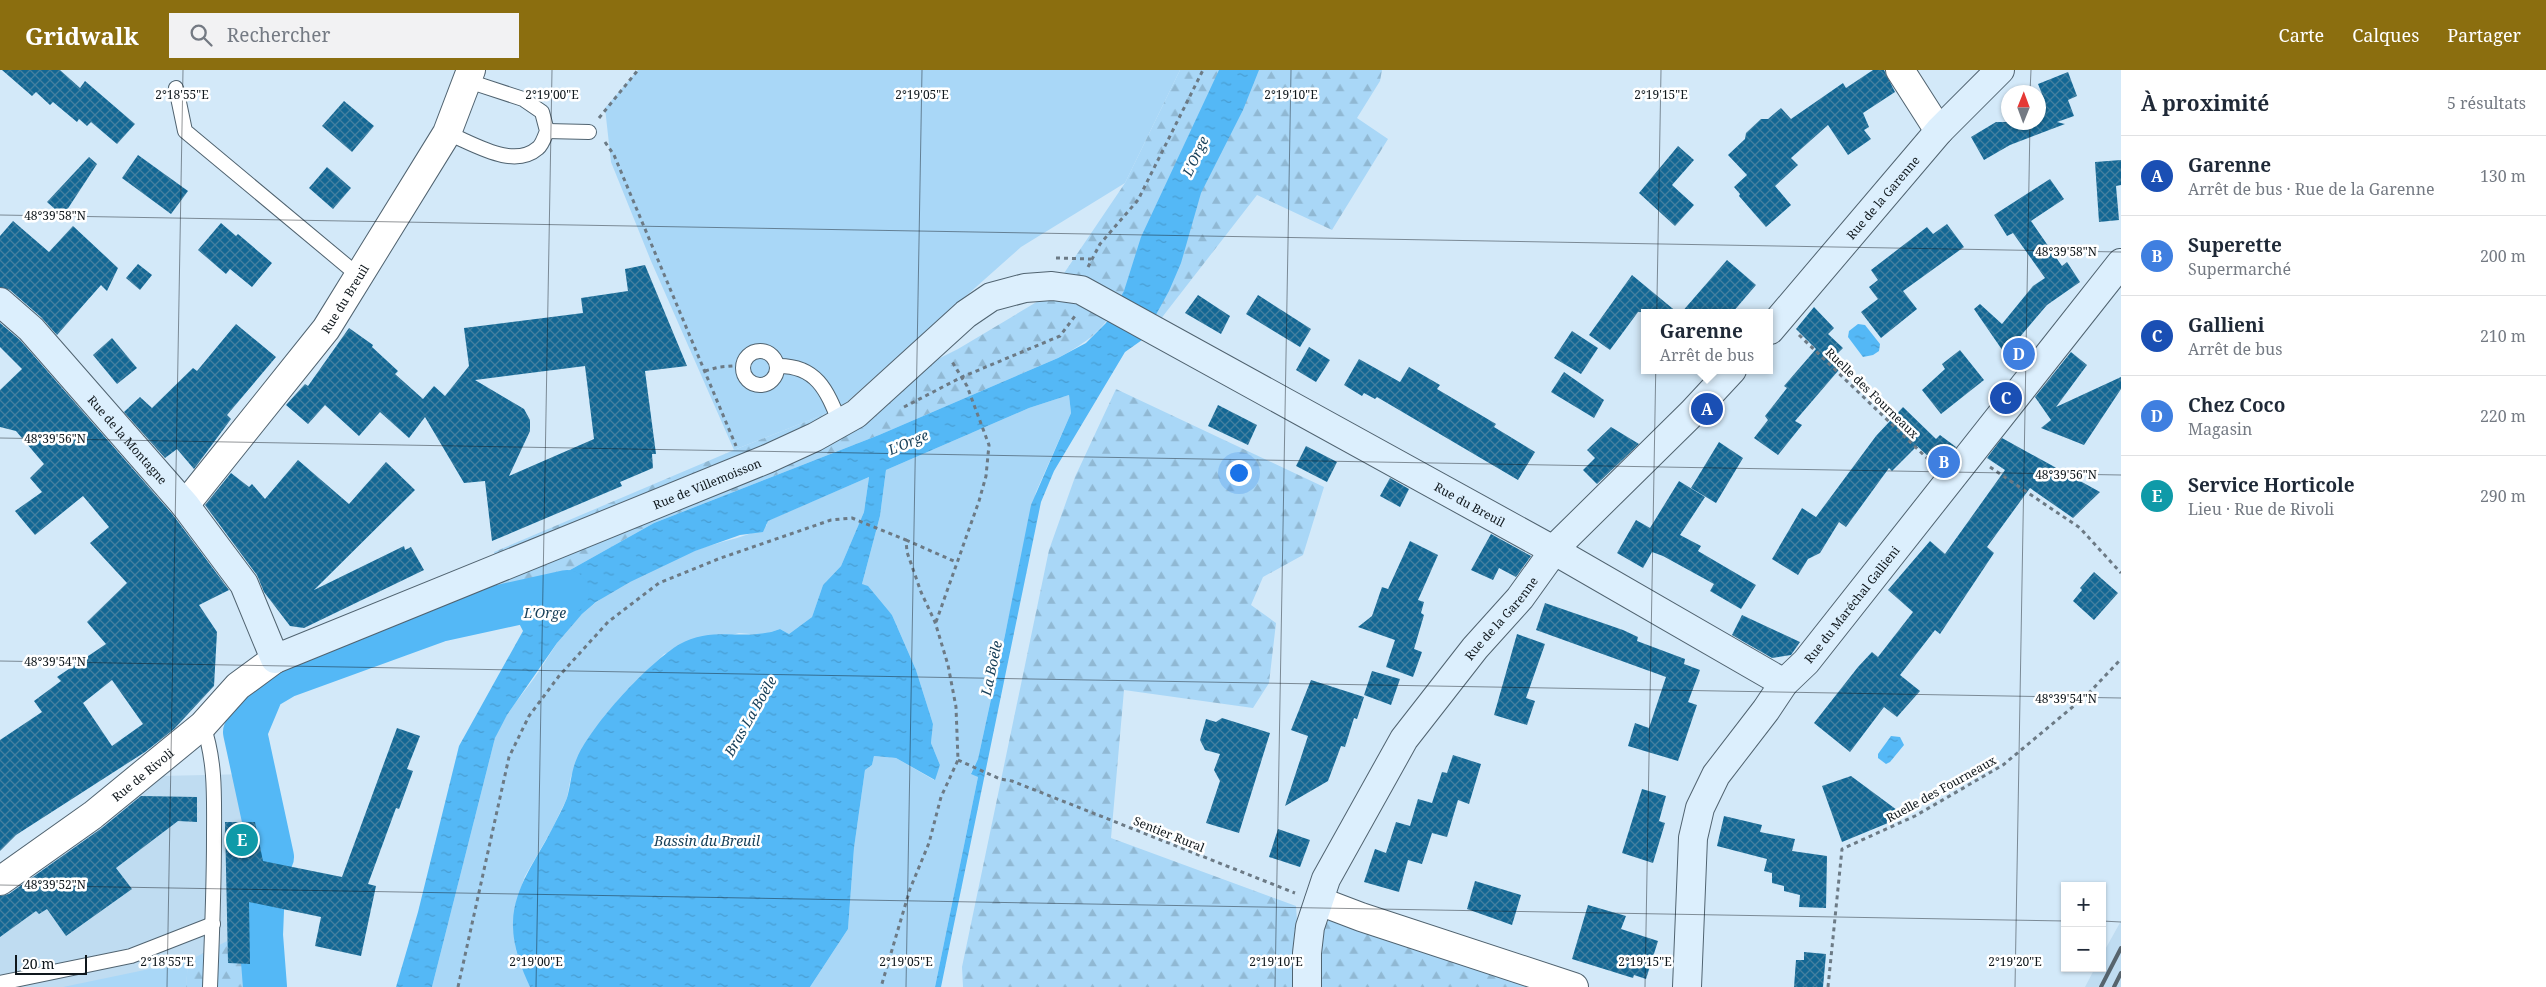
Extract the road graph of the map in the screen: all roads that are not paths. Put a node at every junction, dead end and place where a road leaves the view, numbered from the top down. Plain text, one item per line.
1 (1900, 70) edge
2 (2000, 70) edge
3 (469, 76) edge
4 (176, 88) dead end
5 (547, 131) junction
6 (1939, 131) junction
7 (589, 132) road end
8 (447, 133) junction
9 (2121, 263) edge
10 (359, 276) junction
11 (0, 302) edge
12 (1108, 304) joint
13 (1777, 322) edge
14 (777, 366) junction
15 (1728, 374) edge
16 (840, 423) junction
17 (185, 505) junction
18 (1555, 551) junction
19 (275, 659) junction
20 (1784, 683) junction
21 (203, 725) junction
22 (0, 881) edge
23 (1319, 901) junction
24 (213, 924) junction
25 (0, 982) edge
26 (210, 987) edge
27 (1307, 987) edge
28 (1574, 987) edge
29 (1687, 987) edge

1 - 6 street
2 - 6 street, Rue de la Garenne
3 - 5 lane
3 - 8 street, Rue du Breuil
4 - 10 lane
5 - 7 lane
5 - 8 lane
6 - 13 street, Rue de la Garenne
8 - 10 street, Rue du Breuil
9 - 20 street, Rue du Maréchal Gallieni
10 - 17 street, Rue du Breuil
11 - 17 street, Rue de la Montagne
12 - 16 street, Rue de Villemoisson
12 - 18 street, Rue du Breuil
14 - 14 lane
14 - 16 lane
15 - 18 street, Rue de la Garenne
16 - 19 street, Rue de Villemoisson
17 - 19 street, Rue de la Montagne
18 - 20 street, Rue du Breuil
18 - 23 street, Rue de la Garenne
19 - 21 street, Rue de Rivoli
20 - 29 street, Rue du Maréchal Gallieni
21 - 22 street, Rue de Rivoli
21 - 24 lane
23 - 27 street, Rue de la Garenne
23 - 28 street
24 - 25 lane
24 - 26 lane

